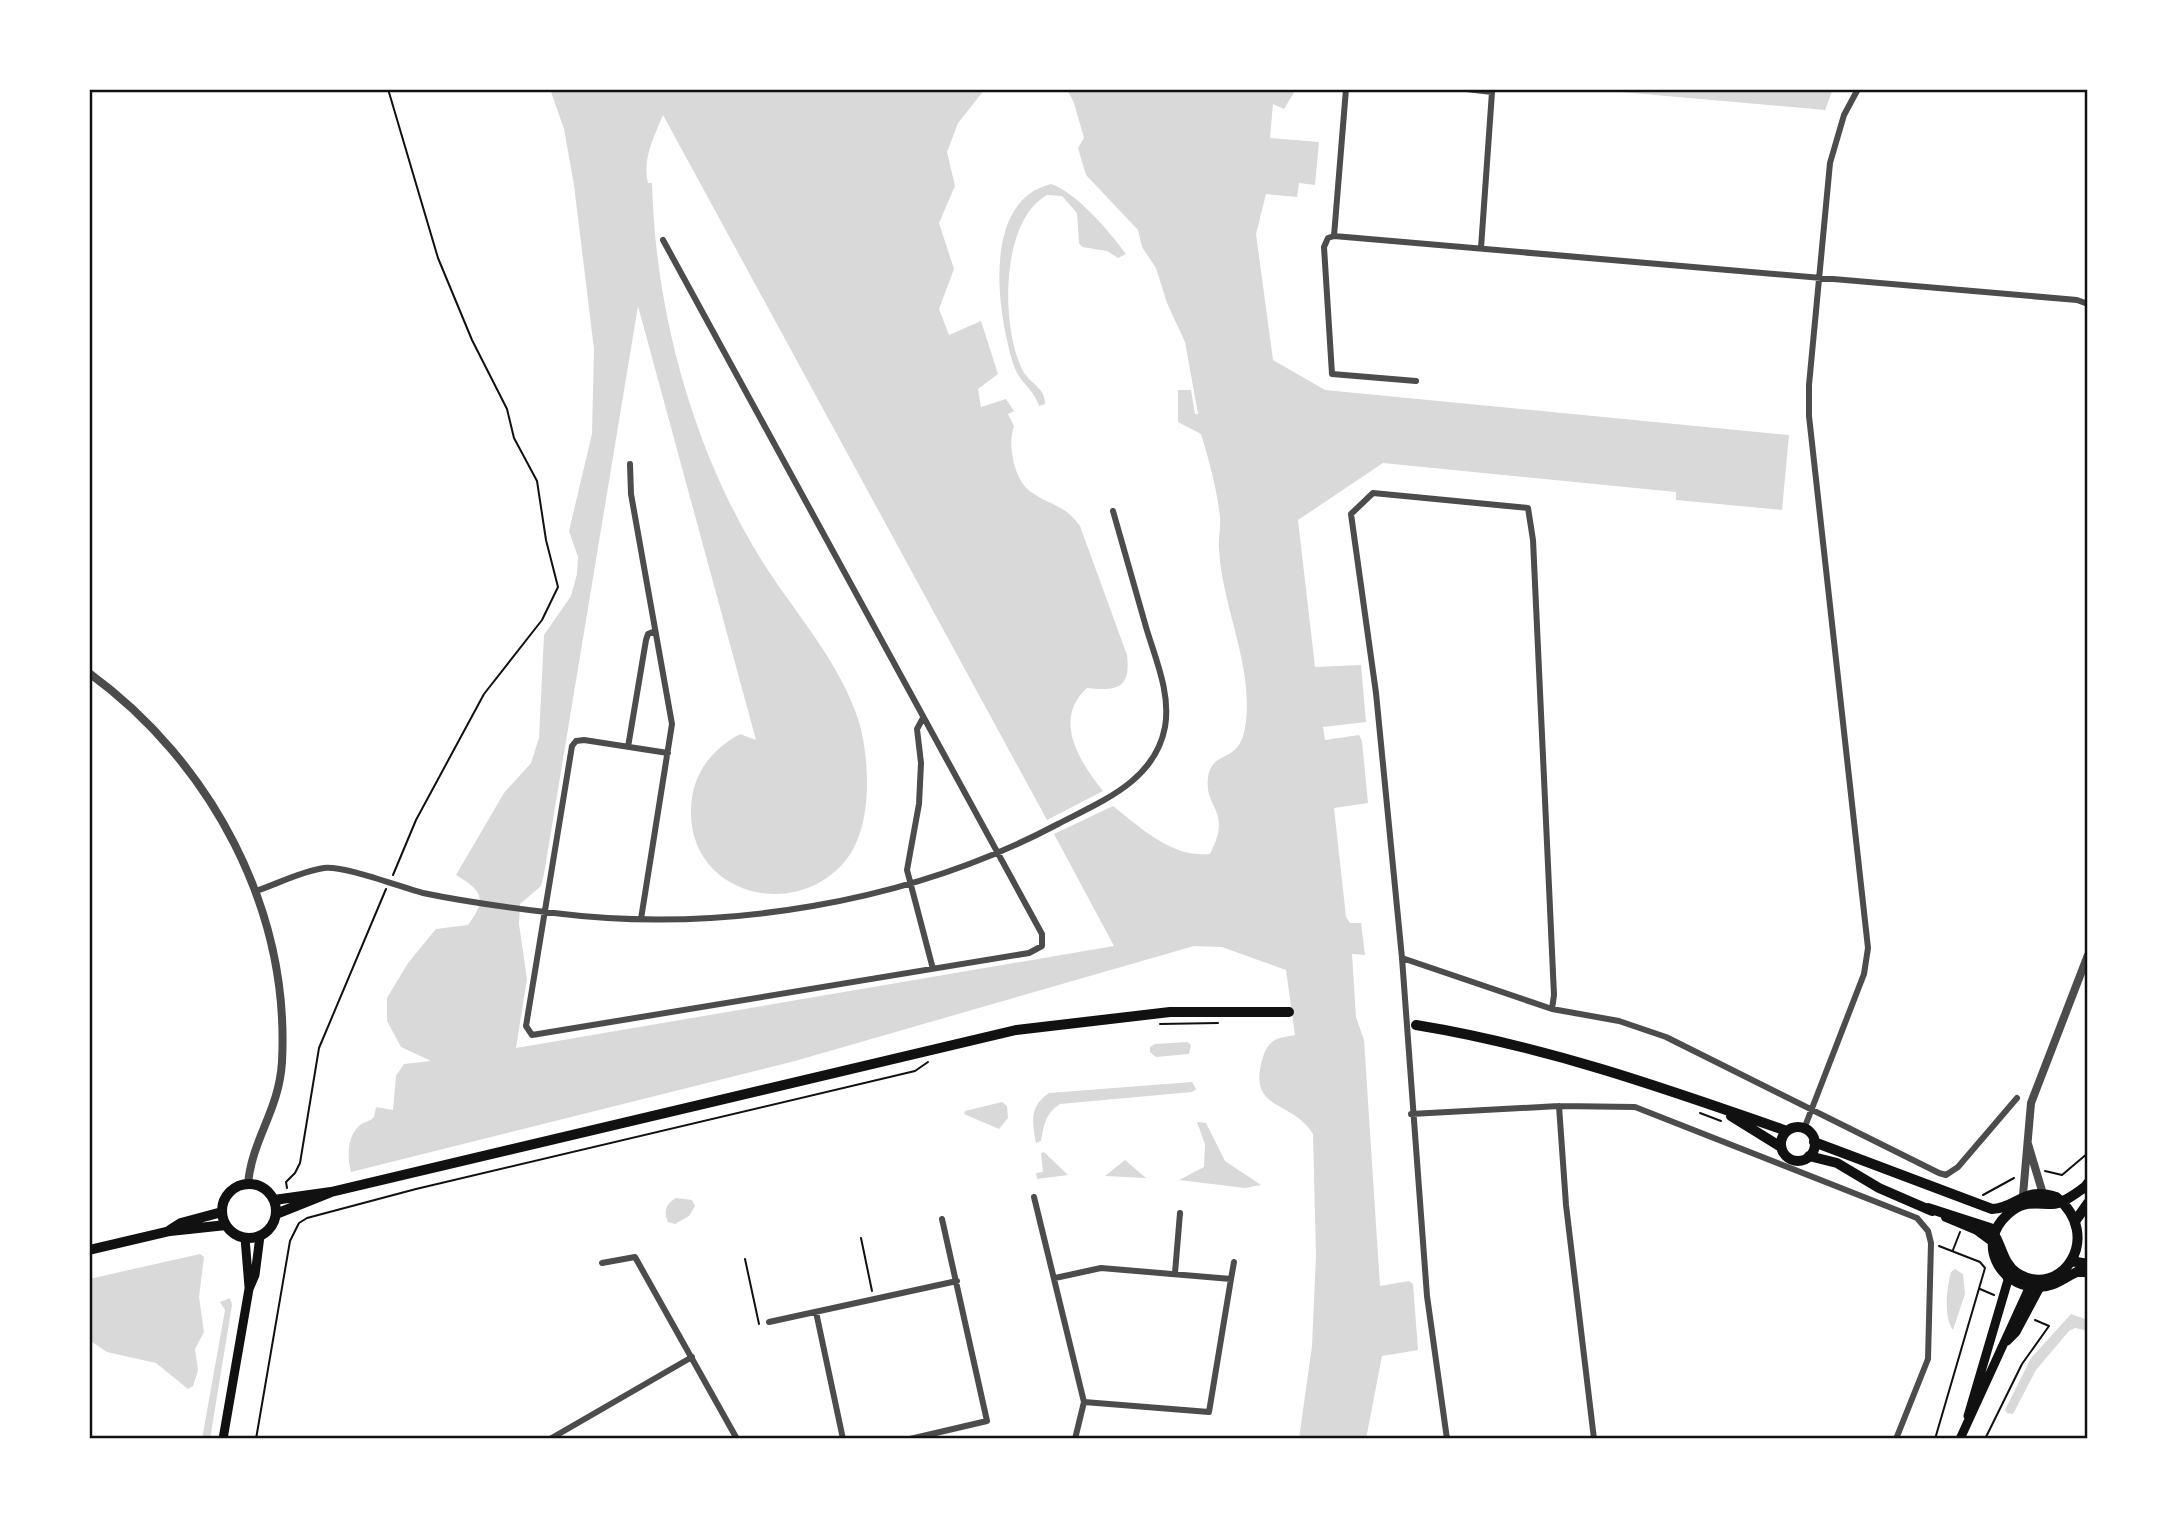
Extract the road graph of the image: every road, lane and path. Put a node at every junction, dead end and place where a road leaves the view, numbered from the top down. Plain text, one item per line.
1 (387, 89) edge
2 (1346, 89) edge
3 (1466, 89) edge
4 (1858, 89) edge
5 (1334, 236) junction
6 (663, 240) dead end
7 (1481, 248) junction
8 (1819, 277) junction
9 (2088, 304) edge
10 (1416, 381) dead end
11 (631, 464) dead end
12 (1113, 511) dead end
13 (655, 631) junction
14 (89, 673) edge
15 (923, 718) junction
16 (628, 747) junction
17 (668, 754) junction
18 (997, 852) junction
19 (910, 882) junction
20 (389, 883) junction
21 (256, 891) junction
22 (545, 912) junction
23 (642, 919) junction
24 (2088, 955) edge
25 (1402, 958) junction
26 (933, 969) junction
27 (1552, 1009) junction
28 (1289, 1012) dead end
29 (1223, 1023) dead end
30 (1149, 1025) dead end
31 (1416, 1025) dead end
32 (937, 1056) dead end
33 (2017, 1098) dead end
34 (1559, 1106) junction
35 (1715, 1107) junction
36 (1811, 1110) junction
37 (1697, 1111) dead end
38 (1411, 1114) junction
39 (1728, 1124) dead end
40 (1804, 1129) junction
41 (1787, 1131) junction
42 (2027, 1141) junction
43 (1814, 1142) junction
44 (1781, 1147) junction
45 (2088, 1153) edge
46 (1810, 1156) junction
47 (2035, 1171) junction
48 (2088, 1182) edge
49 (248, 1184) junction
50 (2043, 1194) junction
51 (1034, 1197) dead end
52 (2023, 1199) junction
53 (2059, 1199) junction
54 (274, 1200) junction
55 (291, 1202) junction
56 (2088, 1203) edge
57 (222, 1212) junction
58 (1180, 1213) dead end
59 (276, 1214) junction
60 (942, 1219) dead end
61 (2076, 1220) junction
62 (299, 1223) junction
63 (226, 1225) junction
64 (170, 1231) junction
65 (260, 1236) junction
66 (1992, 1237) junction
67 (245, 1238) junction
68 (861, 1238) dead end
69 (1931, 1243) junction
70 (89, 1250) edge
71 (745, 1259) dead end
72 (1234, 1262) dead end
73 (602, 1264) dead end
74 (2088, 1264) edge
75 (2078, 1269) edge
76 (1175, 1273) junction
77 (2006, 1274) junction
78 (1055, 1278) junction
79 (1231, 1279) junction
80 (957, 1281) junction
81 (2036, 1284) junction
82 (249, 1289) junction
83 (874, 1299) junction
84 (816, 1311) junction
85 (769, 1322) dead end
86 (759, 1324) dead end
87 (2049, 1326) dead end
88 (692, 1357) junction
89 (1084, 1402) junction
90 (1966, 1425) junction
91 (565, 1435) edge
92 (223, 1439) edge
93 (256, 1439) edge
94 (550, 1439) edge
95 (737, 1439) edge
96 (843, 1439) edge
97 (910, 1439) edge
98 (1075, 1439) edge
99 (1447, 1439) edge
100 (1594, 1439) edge
101 (1896, 1439) edge
102 (1935, 1439) edge
103 (1960, 1439) edge
104 (1985, 1439) edge

1 - 20 path
2 - 5 street
3 - 7 street
4 - 8 street
5 - 7 street
5 - 10 street
6 - 15 street
7 - 8 street
8 - 9 street
8 - 36 street
11 - 13 street
12 - 18 street
13 - 16 street
13 - 17 street
14 - 21 street
15 - 18 street
15 - 19 street
16 - 17 street
16 - 22 street
17 - 23 street
18 - 19 street
18 - 26 street
19 - 23 street
19 - 26 street
20 - 21 street
20 - 22 street
20 - 55 path
21 - 49 street
22 - 23 street
22 - 26 street
24 - 42 street
25 - 27 street
25 - 27 street
25 - 38 street
27 - 36 street
28 - 55 main road
29 - 30 path
31 - 35 main road
32 - 62 path
33 - 36 street
34 - 38 street
34 - 69 street
34 - 100 street
35 - 41 main road
35 - 44 main road
36 - 40 street
37 - 39 path
38 - 99 street
40 - 41 main road
40 - 43 main road
41 - 44 main road
42 - 47 street
42 - 52 street
43 - 46 main road
43 - 52 main road
44 - 46 main road
45 - 47 path
46 - 66 main road
47 - 50 street
48 - 53 main road
49 - 54 main road
49 - 57 main road
50 - 52 main road
50 - 53 main road
51 - 78 street
52 - 53 main road
52 - 66 main road
53 - 61 main road
54 - 55 main road
54 - 59 main road
55 - 59 main road
55 - 62 path
56 - 61 main road
57 - 63 main road
57 - 64 main road
58 - 76 street
59 - 65 main road
60 - 80 street
61 - 75 main road
62 - 93 path
63 - 64 main road
63 - 67 main road
64 - 70 main road
65 - 67 main road
65 - 82 main road
66 - 77 main road
66 - 81 main road
67 - 82 main road
68 - 83 path
69 - 101 street
69 - 102 path
71 - 86 path
72 - 79 street
73 - 88 street
74 - 75 highway
75 - 81 main road
76 - 78 street
76 - 79 street
77 - 81 main road
77 - 90 main road
78 - 89 street
79 - 89 street
80 - 83 street
80 - 97 street
81 - 90 main road
82 - 92 main road
83 - 84 street
84 - 85 street
84 - 96 street
87 - 104 path
88 - 91 street
88 - 95 street
89 - 98 street
90 - 103 main road
91 - 94 street

